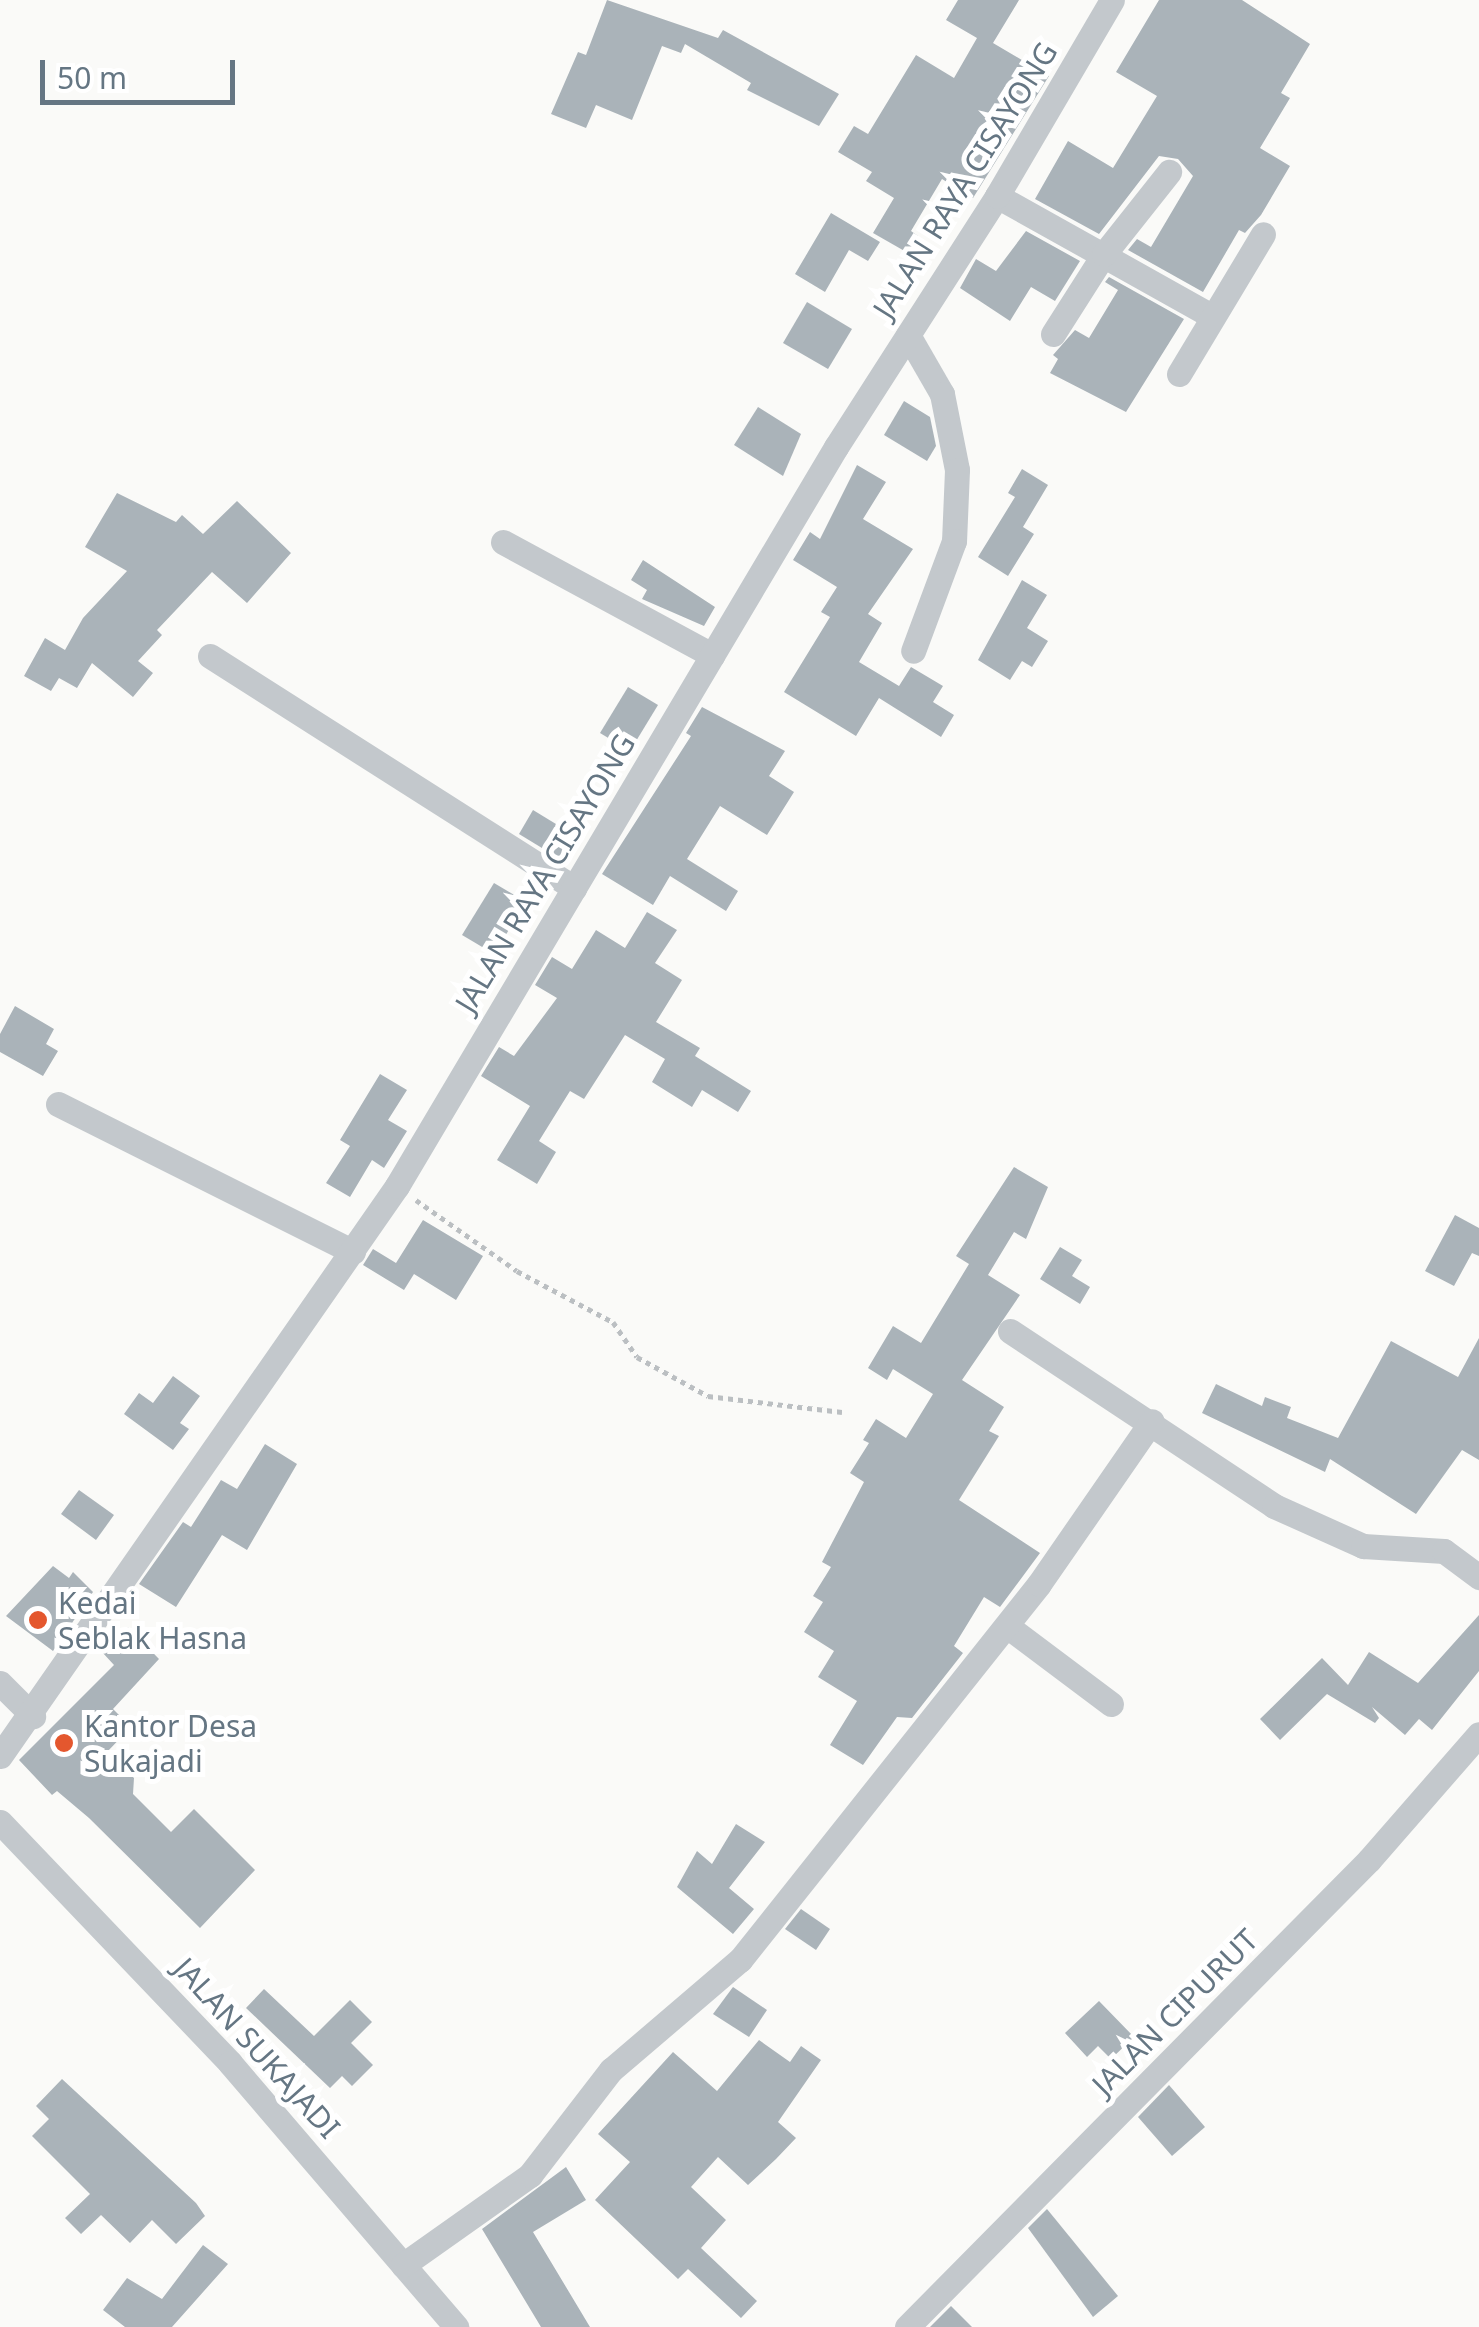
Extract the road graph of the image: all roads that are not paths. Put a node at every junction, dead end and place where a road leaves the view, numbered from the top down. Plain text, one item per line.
1 (1112, 0) edge
2 (1169, 172) dead end
3 (997, 196) junction
4 (1263, 234) dead end
5 (1104, 254) junction
6 (1210, 316) junction
7 (1053, 334) dead end
8 (908, 336) junction
9 (1178, 374) dead end
10 (503, 542) dead end
11 (912, 651) dead end
12 (712, 655) junction
13 (210, 656) dead end
14 (574, 888) junction
15 (58, 1104) dead end
16 (353, 1252) junction
17 (1010, 1330) dead end
18 (1152, 1421) junction
19 (1479, 1577) edge
20 (1007, 1626) junction
21 (0, 1683) edge
22 (1110, 1704) dead end
23 (33, 1716) junction
24 (1476, 1744) edge
25 (0, 1756) edge
26 (0, 1822) edge
27 (403, 2265) junction
28 (456, 2327) edge
29 (907, 2327) edge

1 - 3 street, JALAN RAYA CISAYONG
2 - 5 street
3 - 5 street
3 - 8 street, JALAN RAYA CISAYONG
4 - 6 street
5 - 6 street
5 - 7 street
6 - 9 street
8 - 11 street
8 - 12 street, JALAN RAYA CISAYONG
10 - 12 street
12 - 14 street, JALAN RAYA CISAYONG
13 - 14 street
14 - 16 street, JALAN RAYA CISAYONG
15 - 16 street
16 - 23 street, JALAN RAYA CISAYONG
17 - 18 street
18 - 19 street
18 - 20 street
20 - 22 street
20 - 27 street
21 - 23 street
23 - 25 street, JALAN RAYA CISAYONG
24 - 29 street, JALAN CIPURUT
26 - 27 street, JALAN SUKAJADI
27 - 28 street, JALAN SUKAJADI

